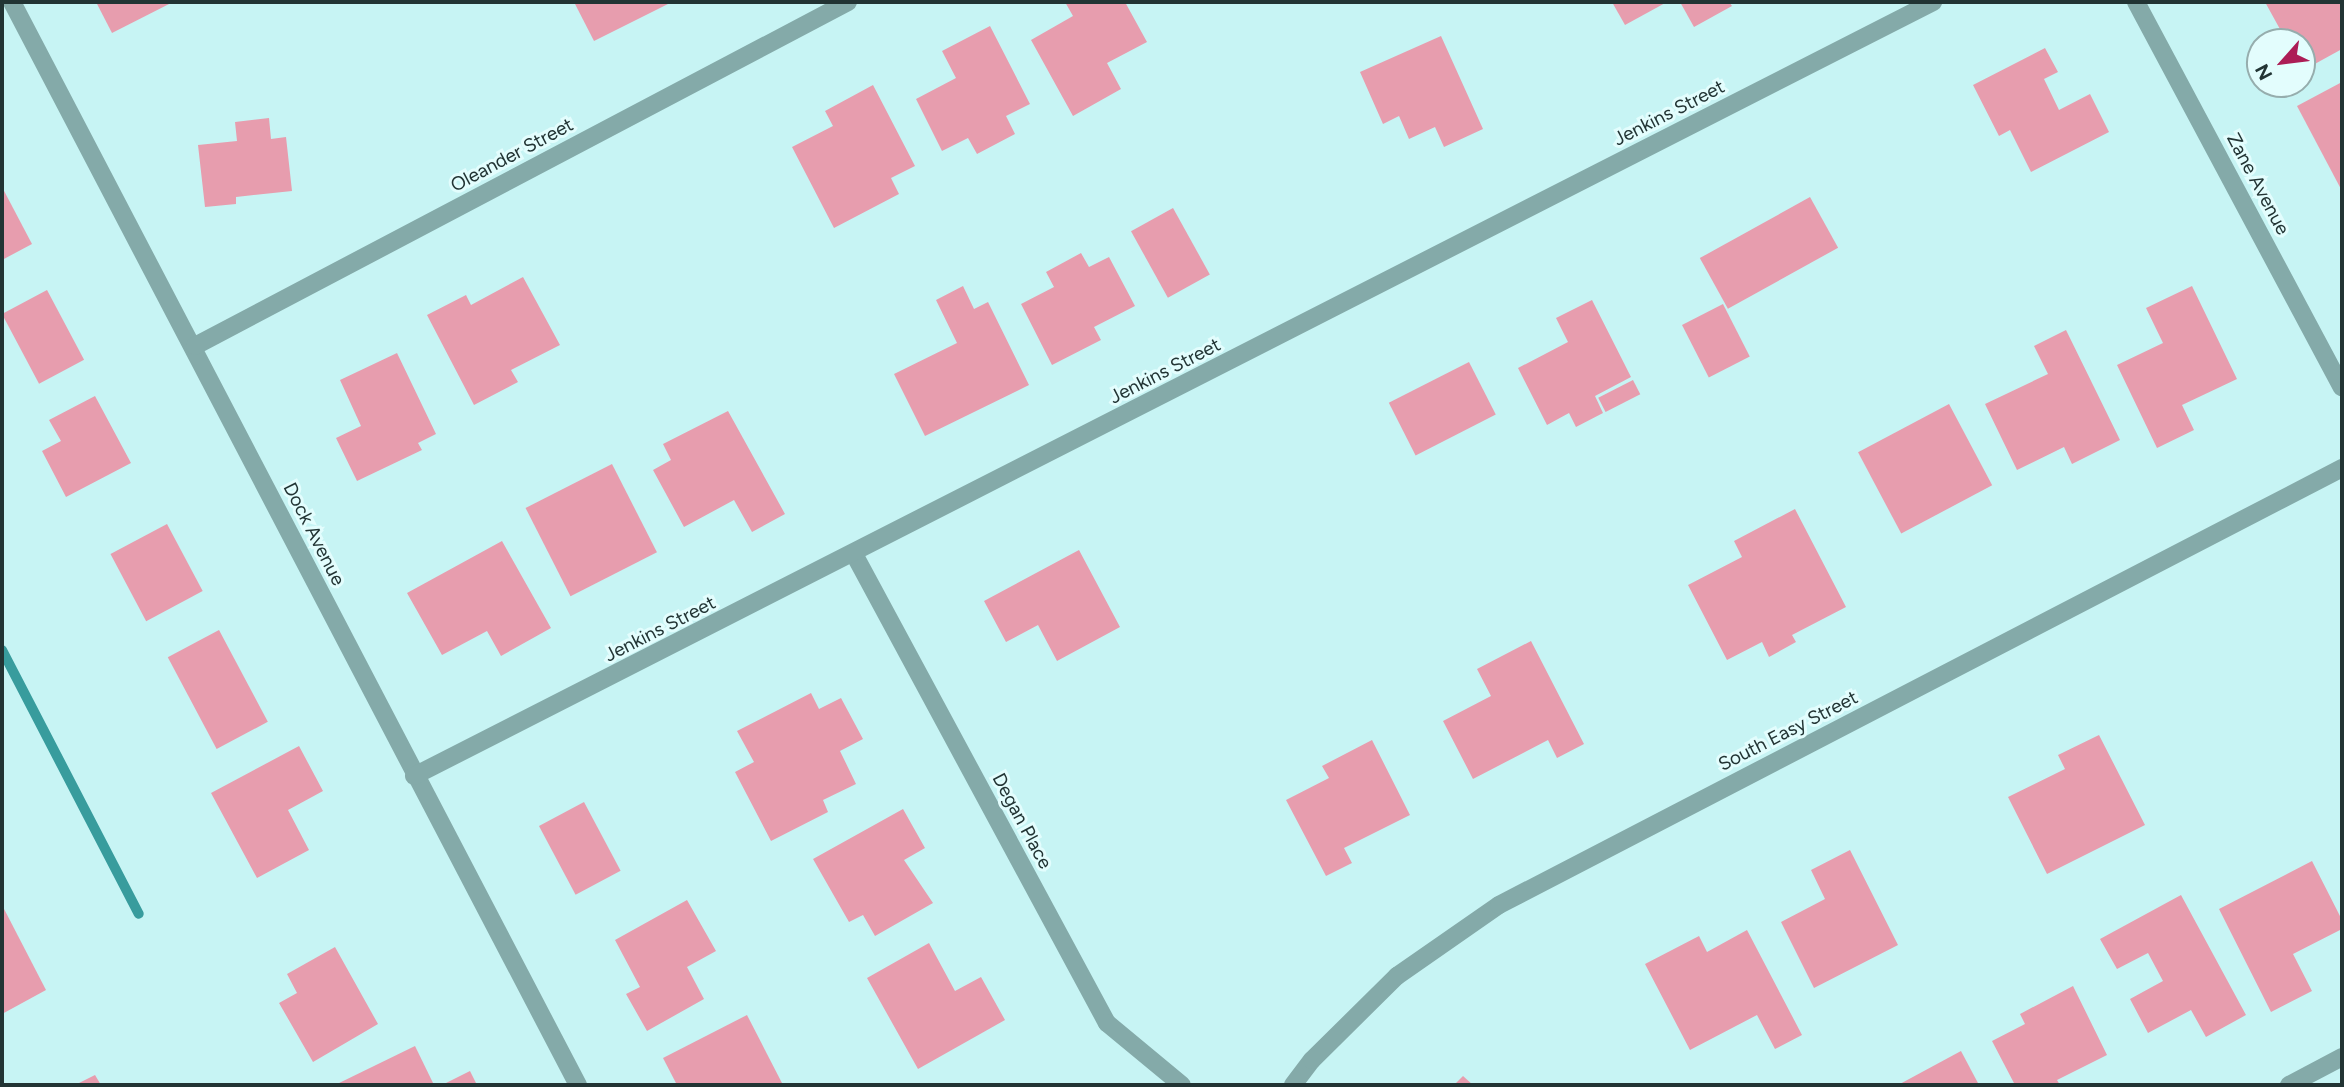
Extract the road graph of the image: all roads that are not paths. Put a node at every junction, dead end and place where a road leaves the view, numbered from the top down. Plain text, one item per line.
1 (12, 2) edge
2 (848, 2) edge
3 (1933, 2) edge
4 (2136, 2) edge
5 (195, 346) junction
6 (2342, 387) edge
7 (2342, 468) edge
8 (854, 554) junction
9 (414, 776) junction
10 (2342, 1057) edge
11 (578, 1085) edge
12 (1182, 1085) edge
13 (1293, 1085) edge
14 (2289, 1085) edge

1 - 5 street, Dock Avenue
2 - 5 street, Oleander Street
3 - 8 street, Jenkins Street
4 - 6 street, Zane Avenue
5 - 9 street, Dock Avenue
7 - 13 street, South Easy Street
8 - 9 street, Jenkins Street
8 - 12 street, Degan Place
9 - 11 street, Dock Avenue
10 - 14 street

